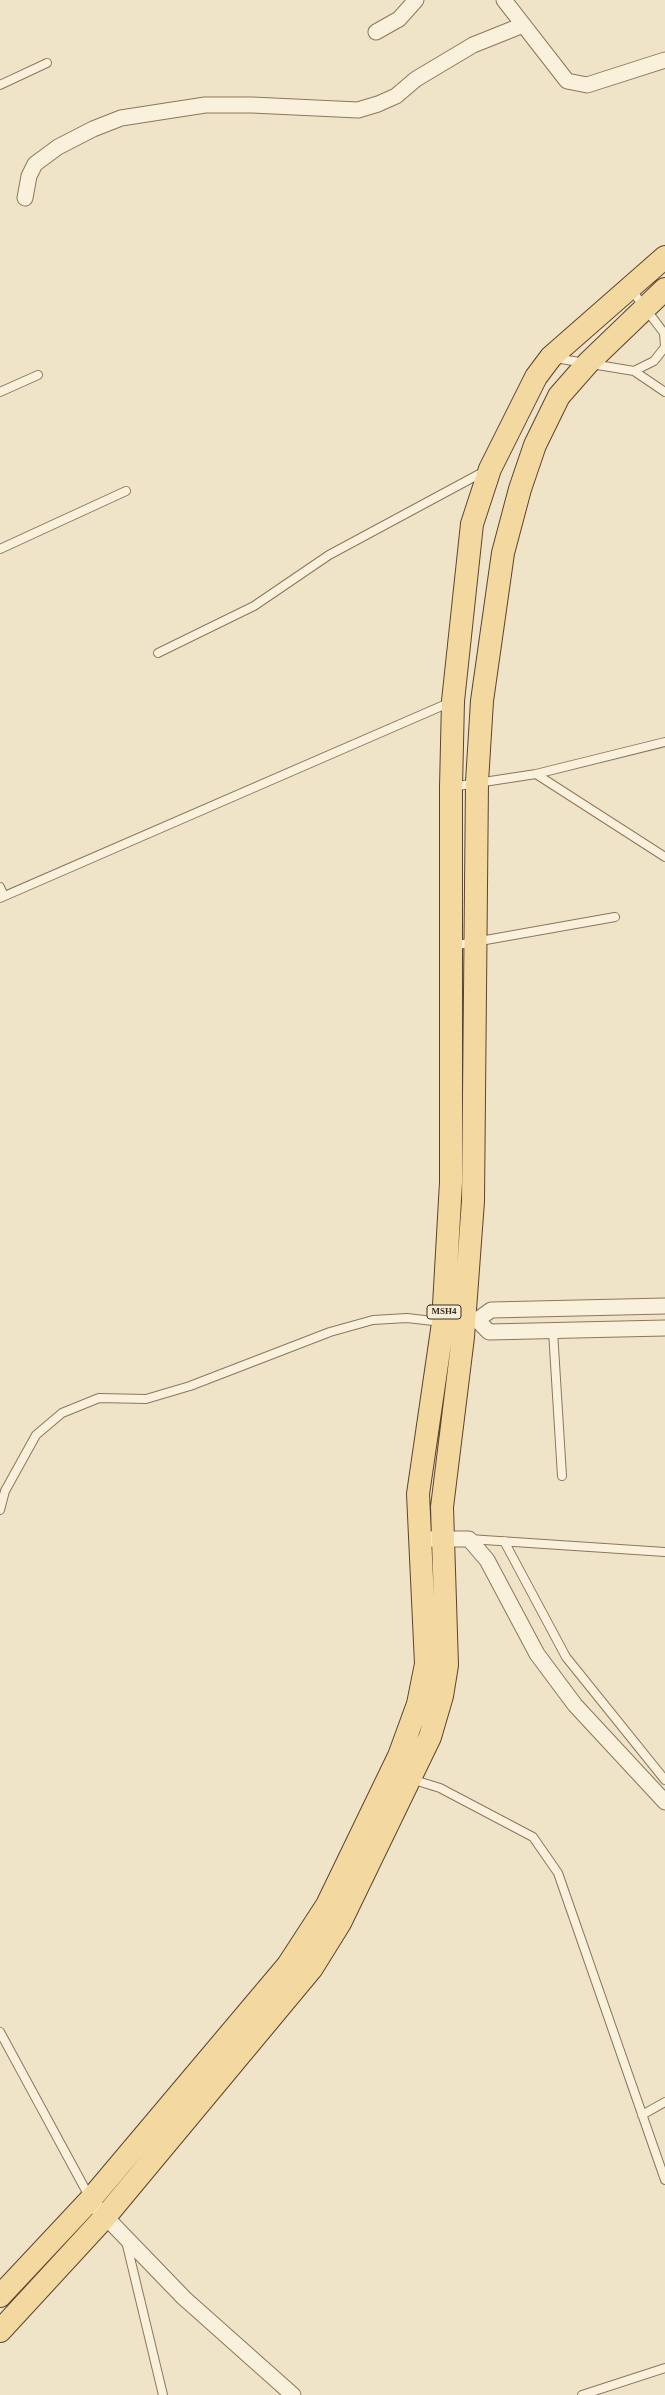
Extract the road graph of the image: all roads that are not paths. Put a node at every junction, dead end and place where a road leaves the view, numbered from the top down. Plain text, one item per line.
1 (416, 0) edge
2 (504, 0) edge
3 (523, 25) junction
4 (376, 32) dead end
5 (665, 60) edge
6 (46, 63) dead end
7 (0, 85) edge
8 (25, 198) dead end
9 (665, 257) edge
10 (630, 288) junction
11 (665, 289) edge
12 (645, 308) junction
13 (551, 357) junction
14 (588, 364) junction
15 (634, 370) junction
16 (38, 375) dead end
17 (0, 392) edge
18 (665, 392) edge
19 (490, 469) junction
20 (126, 491) dead end
21 (0, 549) edge
22 (158, 653) dead end
23 (453, 701) junction
24 (665, 742) edge
25 (536, 774) junction
26 (477, 782) junction
27 (450, 787) junction
28 (665, 857) edge
29 (0, 887) edge
30 (2, 897) edge
31 (615, 917) dead end
32 (475, 941) junction
33 (450, 947) junction
34 (665, 1306) edge
35 (461, 1321) junction
36 (665, 1328) edge
37 (553, 1331) junction
38 (562, 1476) dead end
39 (0, 1510) edge
40 (432, 1539) junction
41 (469, 1539) junction
42 (504, 1541) junction
43 (665, 1552) edge
44 (401, 1775) junction
45 (665, 1780) edge
46 (665, 1802) edge
47 (0, 2032) edge
48 (665, 2102) edge
49 (642, 2115) junction
50 (665, 2180) edge
51 (90, 2200) junction
52 (105, 2217) junction
53 (126, 2238) junction
54 (0, 2296) edge
55 (0, 2331) edge
56 (665, 2368) edge
57 (163, 2395) edge
58 (293, 2395) edge
59 (582, 2395) edge

1 - 4 street
2 - 3 street
3 - 5 street
3 - 8 street
6 - 7 lane
9 - 10 main road, MSH4
10 - 12 lane
10 - 13 main road, MSH4
11 - 12 main road, MSH4
12 - 14 main road, MSH4
12 - 15 lane
13 - 14 lane
13 - 19 main road, MSH4
14 - 15 lane
14 - 26 main road, MSH4
15 - 18 lane
16 - 17 lane
19 - 22 lane
19 - 23 main road, MSH4
20 - 21 lane
23 - 27 main road, MSH4
23 - 30 lane
24 - 25 lane
25 - 26 lane
25 - 28 lane
26 - 27 lane
26 - 32 main road, MSH4
27 - 33 main road, MSH4
29 - 30 lane
31 - 32 lane
32 - 33 lane
32 - 35 main road, MSH4
33 - 35 main road, MSH4
34 - 35 street
35 - 37 street
35 - 39 lane
35 - 40 main road, MSH4
36 - 37 street
37 - 38 lane
40 - 41 street
40 - 44 main road, MSH4
41 - 42 lane
41 - 46 street
42 - 43 lane
42 - 45 lane
44 - 49 lane
44 - 51 main road, MSH4
44 - 52 main road, MSH4
47 - 51 lane
48 - 49 lane
49 - 50 lane
51 - 52 street
51 - 54 main road, MSH4
52 - 53 street
52 - 55 main road, MSH4
53 - 57 lane
53 - 58 street
56 - 59 lane

